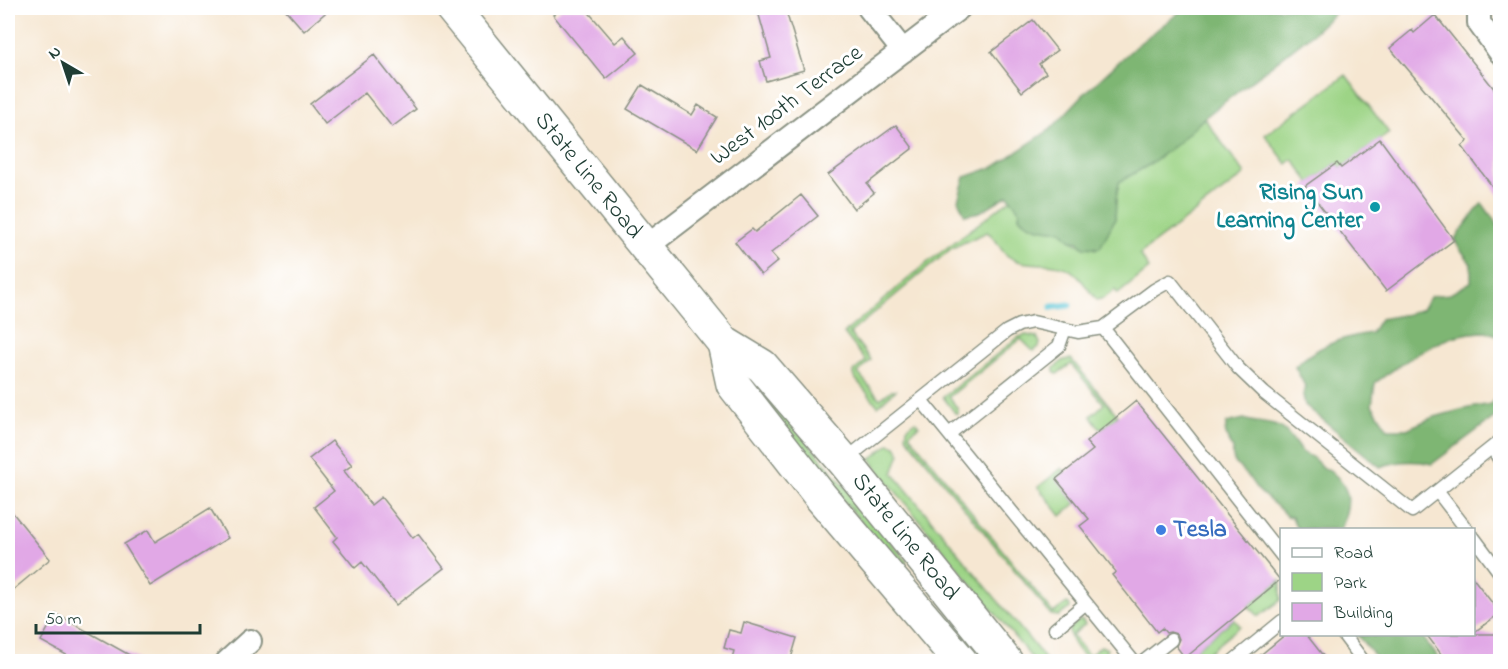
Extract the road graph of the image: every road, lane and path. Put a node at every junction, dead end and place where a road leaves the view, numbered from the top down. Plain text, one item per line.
1 (452, 8) edge
2 (869, 8) edge
3 (959, 8) edge
4 (1479, 8) edge
5 (903, 51) junction
6 (1500, 52) edge
7 (646, 247) junction
8 (1103, 328) junction
9 (1065, 329) junction
10 (724, 343) junction
11 (921, 400) junction
12 (949, 434) junction
13 (1496, 444) edge
14 (1500, 460) edge
15 (844, 461) junction
16 (1437, 491) junction
17 (1465, 528) edge
18 (1475, 541) edge
19 (1280, 555) edge
20 (1500, 573) edge
21 (1086, 603) junction
22 (1280, 622) edge
23 (1055, 629) dead end
24 (1344, 636) edge
25 (1171, 640) dead end
26 (250, 641) dead end
27 (227, 662) edge
28 (962, 662) edge
29 (1006, 662) edge
30 (1134, 662) edge
31 (1143, 662) edge
32 (1232, 662) edge
33 (1364, 662) edge

1 - 7 main road, State Line Road
2 - 5 street
3 - 5 street, West 100th Terrace
4 - 6 street
5 - 7 street, West 100th Terrace
7 - 10 main road, State Line Road
8 - 9 lane
8 - 16 lane
8 - 19 lane
9 - 11 lane
9 - 12 lane
10 - 15 main road, State Line Road
10 - 28 main road, State Line Road
11 - 12 lane
11 - 15 lane
12 - 21 lane
13 - 14 lane
13 - 16 lane
15 - 29 main road, State Line Road
16 - 17 lane
18 - 20 lane
21 - 23 lane
21 - 30 lane
22 - 32 lane
24 - 33 lane
25 - 31 lane
26 - 27 street

